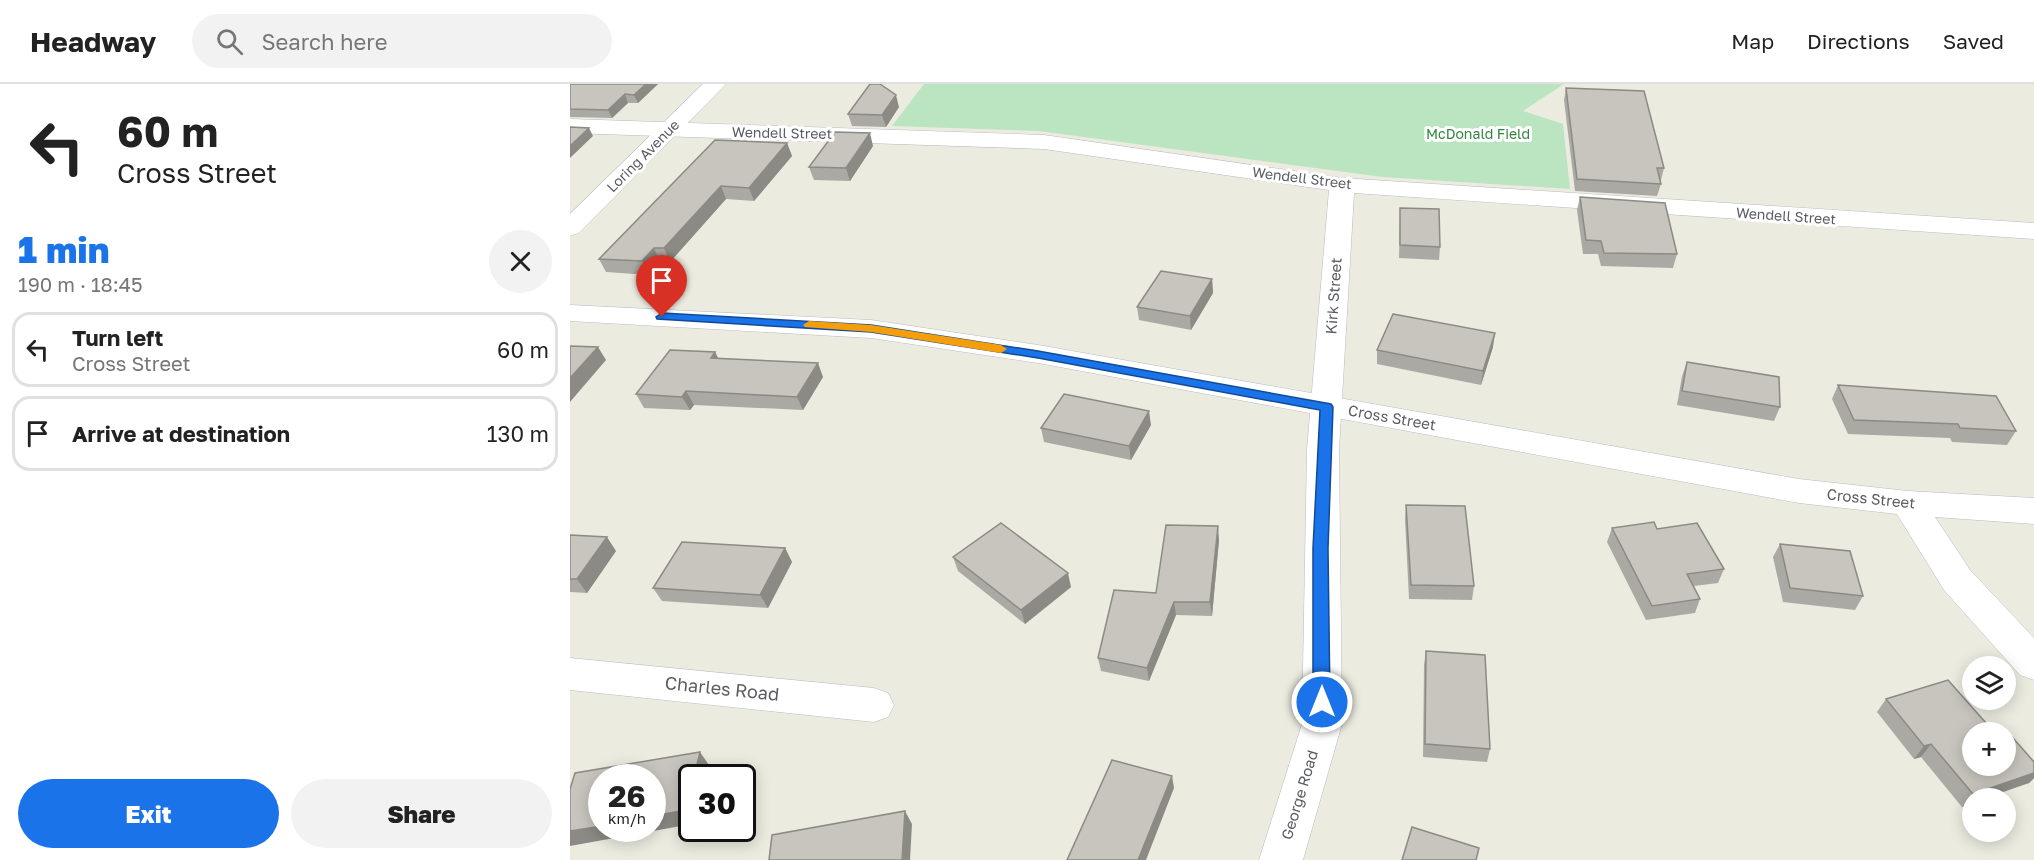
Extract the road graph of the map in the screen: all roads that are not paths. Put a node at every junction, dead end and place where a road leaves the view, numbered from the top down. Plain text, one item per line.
1 (715, 84) edge
2 (570, 126) edge
3 (669, 130) junction
4 (1342, 184) junction
5 (570, 228) edge
6 (2034, 231) edge
7 (570, 313) edge
8 (1327, 407) junction
9 (1908, 503) junction
10 (2034, 511) edge
11 (2034, 664) edge
12 (570, 674) edge
13 (874, 705) dead end
14 (1281, 860) edge

1 - 3 street, Loring Avenue
2 - 3 street, Wendell Street
3 - 4 street, Wendell Street
3 - 5 street, Loring Avenue
4 - 6 street, Wendell Street
4 - 8 street, Kirk Street
7 - 8 street, Cross Street
8 - 9 street, Cross Street
8 - 14 street, George Road
9 - 10 street, Cross Street
9 - 11 street
12 - 13 street, Charles Road

